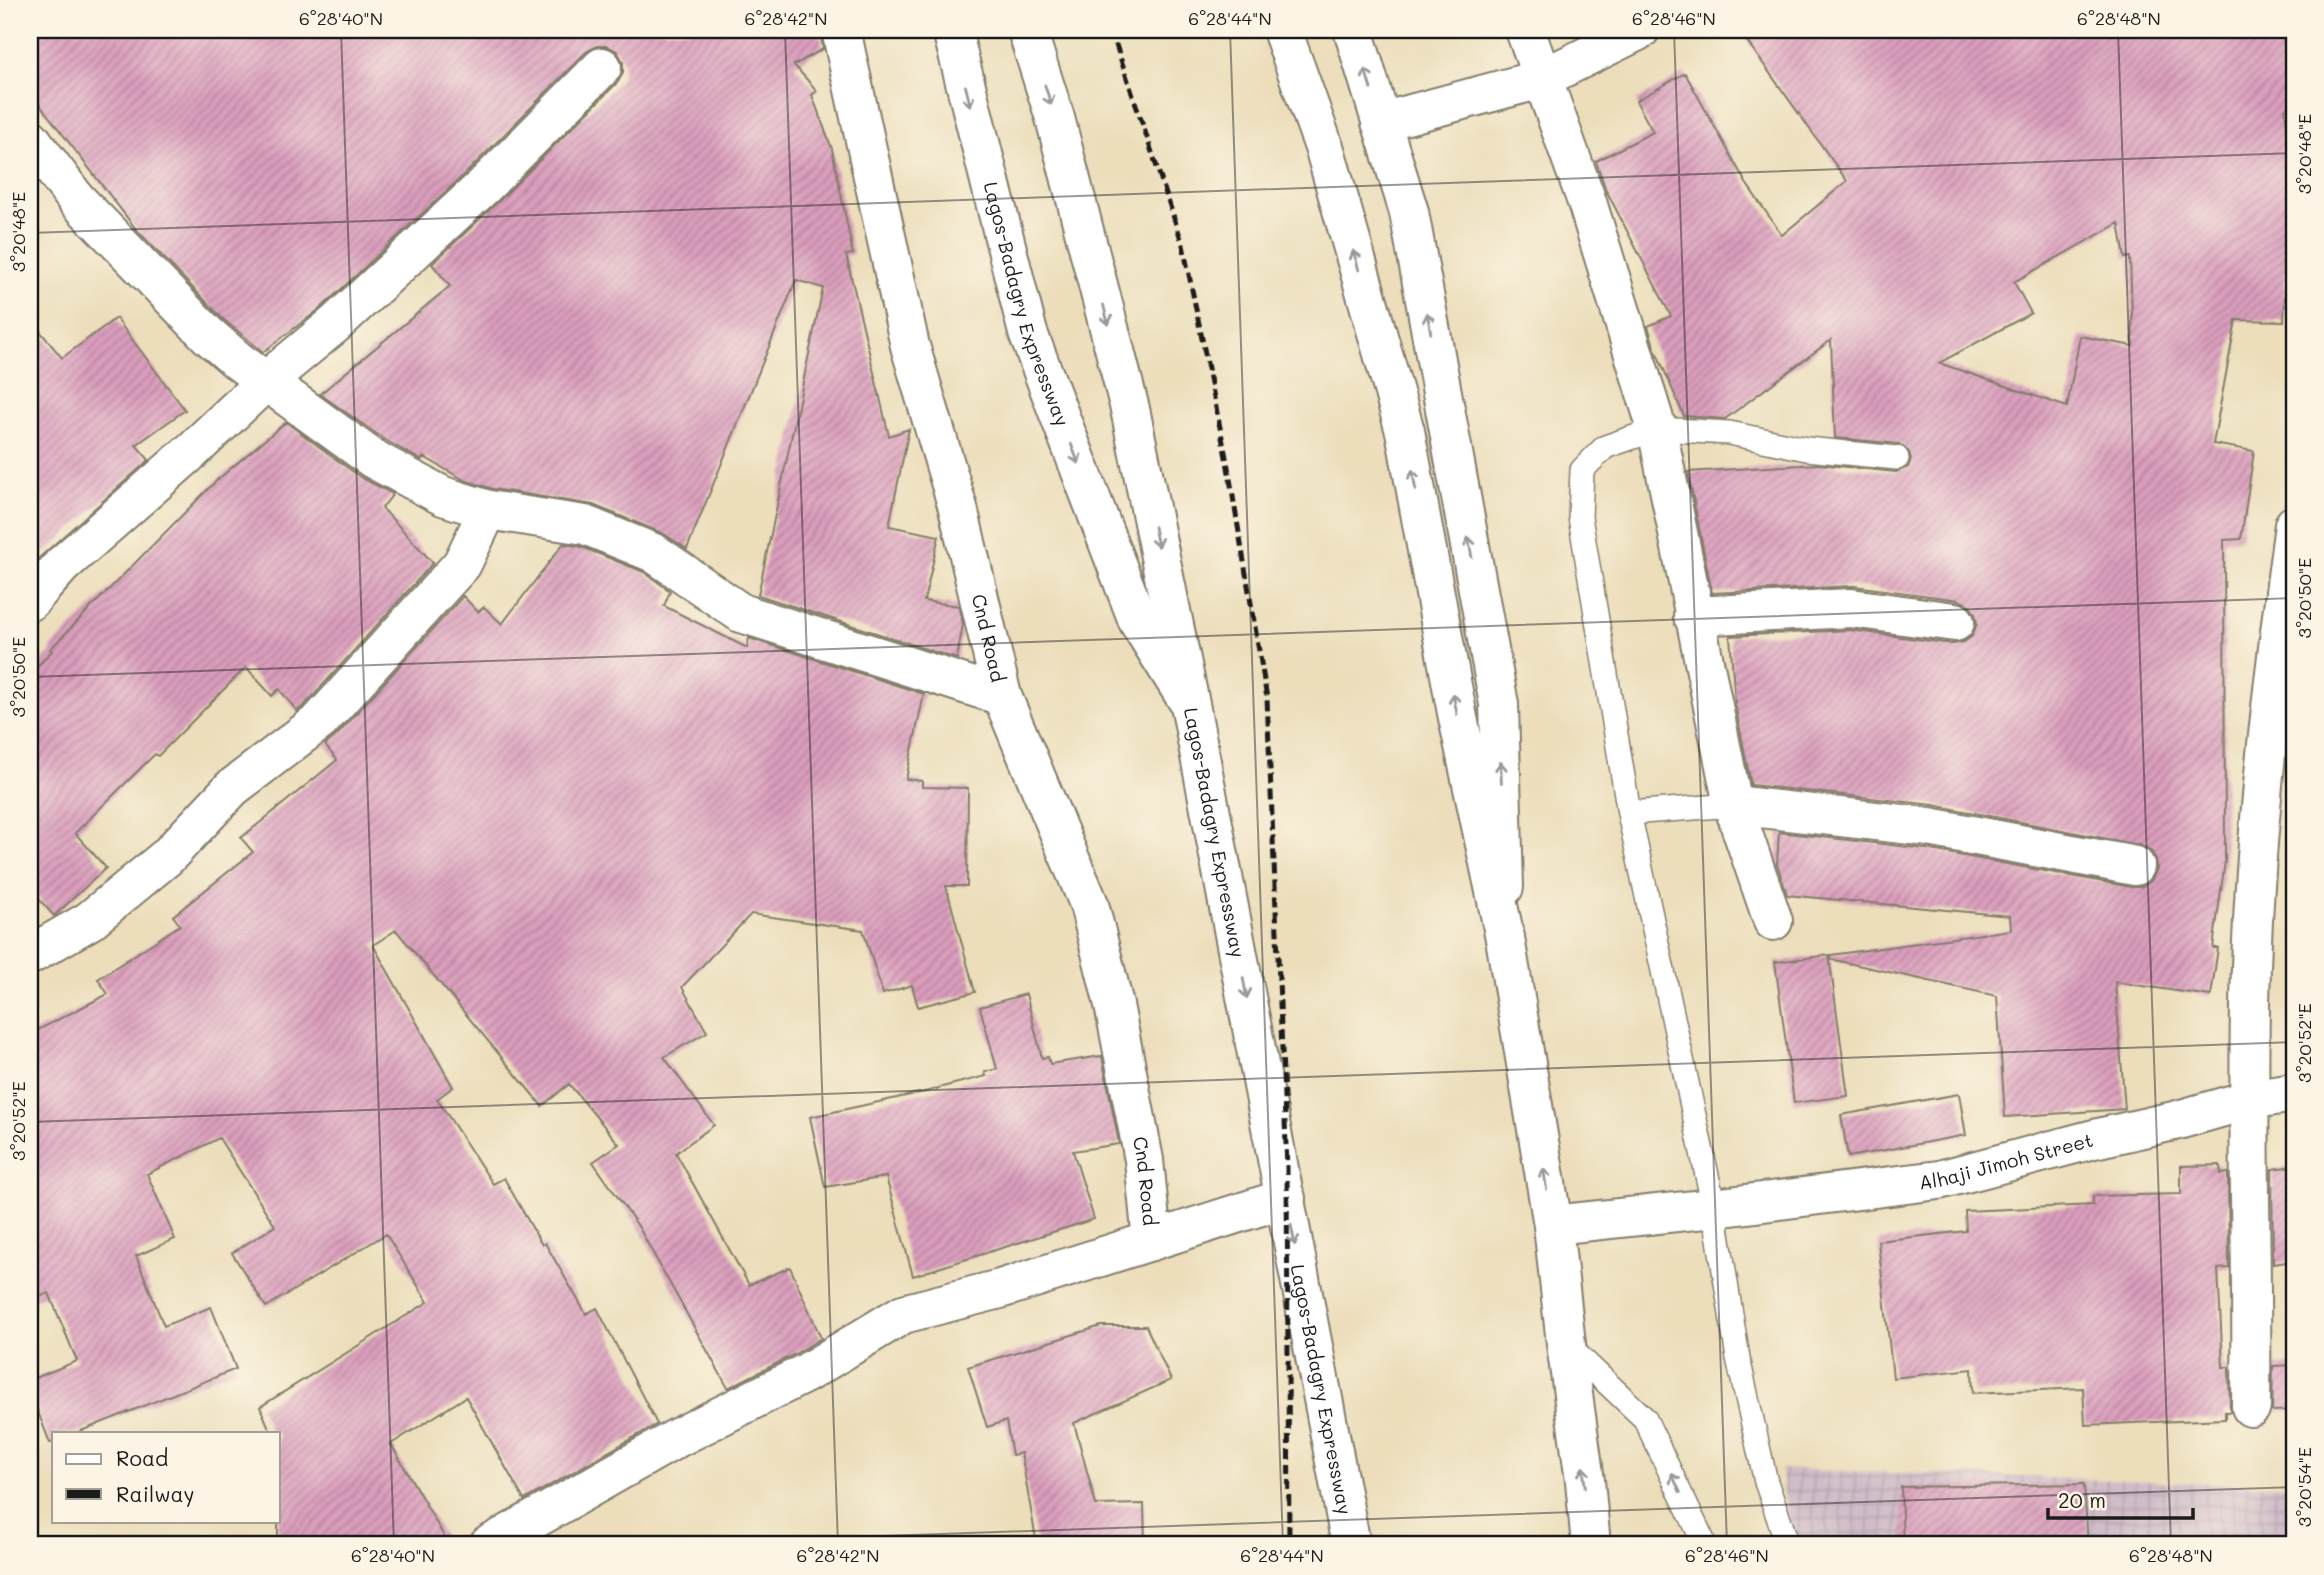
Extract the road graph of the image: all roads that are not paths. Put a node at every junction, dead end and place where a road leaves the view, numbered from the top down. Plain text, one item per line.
1 (841, 30) edge
2 (952, 30) edge
3 (1027, 30) edge
4 (1282, 30) edge
5 (1353, 30) edge
6 (1525, 30) edge
7 (1640, 30) edge
8 (601, 67) dead end
9 (1541, 79) junction
10 (1381, 122) junction
11 (30, 138) edge
12 (266, 381) junction
13 (1657, 429) junction
14 (1897, 458) dead end
15 (488, 510) junction
16 (2294, 525) edge
17 (30, 601) edge
18 (1693, 616) junction
19 (2288, 616) edge
20 (1955, 622) dead end
21 (1002, 696) junction
22 (1190, 704) junction
23 (1733, 805) junction
24 (1629, 813) junction
25 (2135, 866) dead end
26 (1773, 921) dead end
27 (1505, 938) junction
28 (30, 955) edge
29 (2294, 1093) edge
30 (2248, 1100) junction
31 (1286, 1198) junction
32 (1714, 1209) junction
33 (1553, 1224) junction
34 (1152, 1241) junction
35 (1566, 1344) junction
36 (2251, 1406) dead end
37 (489, 1545) edge
38 (1351, 1545) edge
39 (1591, 1545) edge
40 (1705, 1545) edge
41 (1788, 1545) edge

1 - 21 main road, Cnd Road
2 -> 22 main road, Lagos-Badagry Expressway
3 -> 22 main road
27 -> 4 main road
10 -> 5 main road
6 - 9 main road
7 - 9 main road
8 - 12 main road
9 - 10 main road
9 - 13 main road
27 -> 10 main road
11 - 12 main road
12 - 15 main road
12 - 17 main road
13 - 14 lane
13 - 18 main road
13 - 24 lane
15 - 21 main road
15 - 28 main road
16 - 19 main road
18 - 20 main road
18 - 23 main road
19 - 30 main road
21 - 34 main road, Cnd Road
22 -> 31 main road, Lagos-Badagry Expressway
23 - 24 lane
23 - 25 main road
23 - 26 main road
24 - 32 lane
33 -> 27 main road
29 - 30 main road, Alhaji Jimoh Street
30 - 32 main road, Alhaji Jimoh Street
30 - 36 main road
31 - 34 main road
31 -> 38 main road, Lagos-Badagry Expressway
32 - 33 main road, Alhaji Jimoh Street
32 - 41 lane
33 - 35 main road
34 - 37 main road
39 -> 35 main road
40 -> 35 lane

